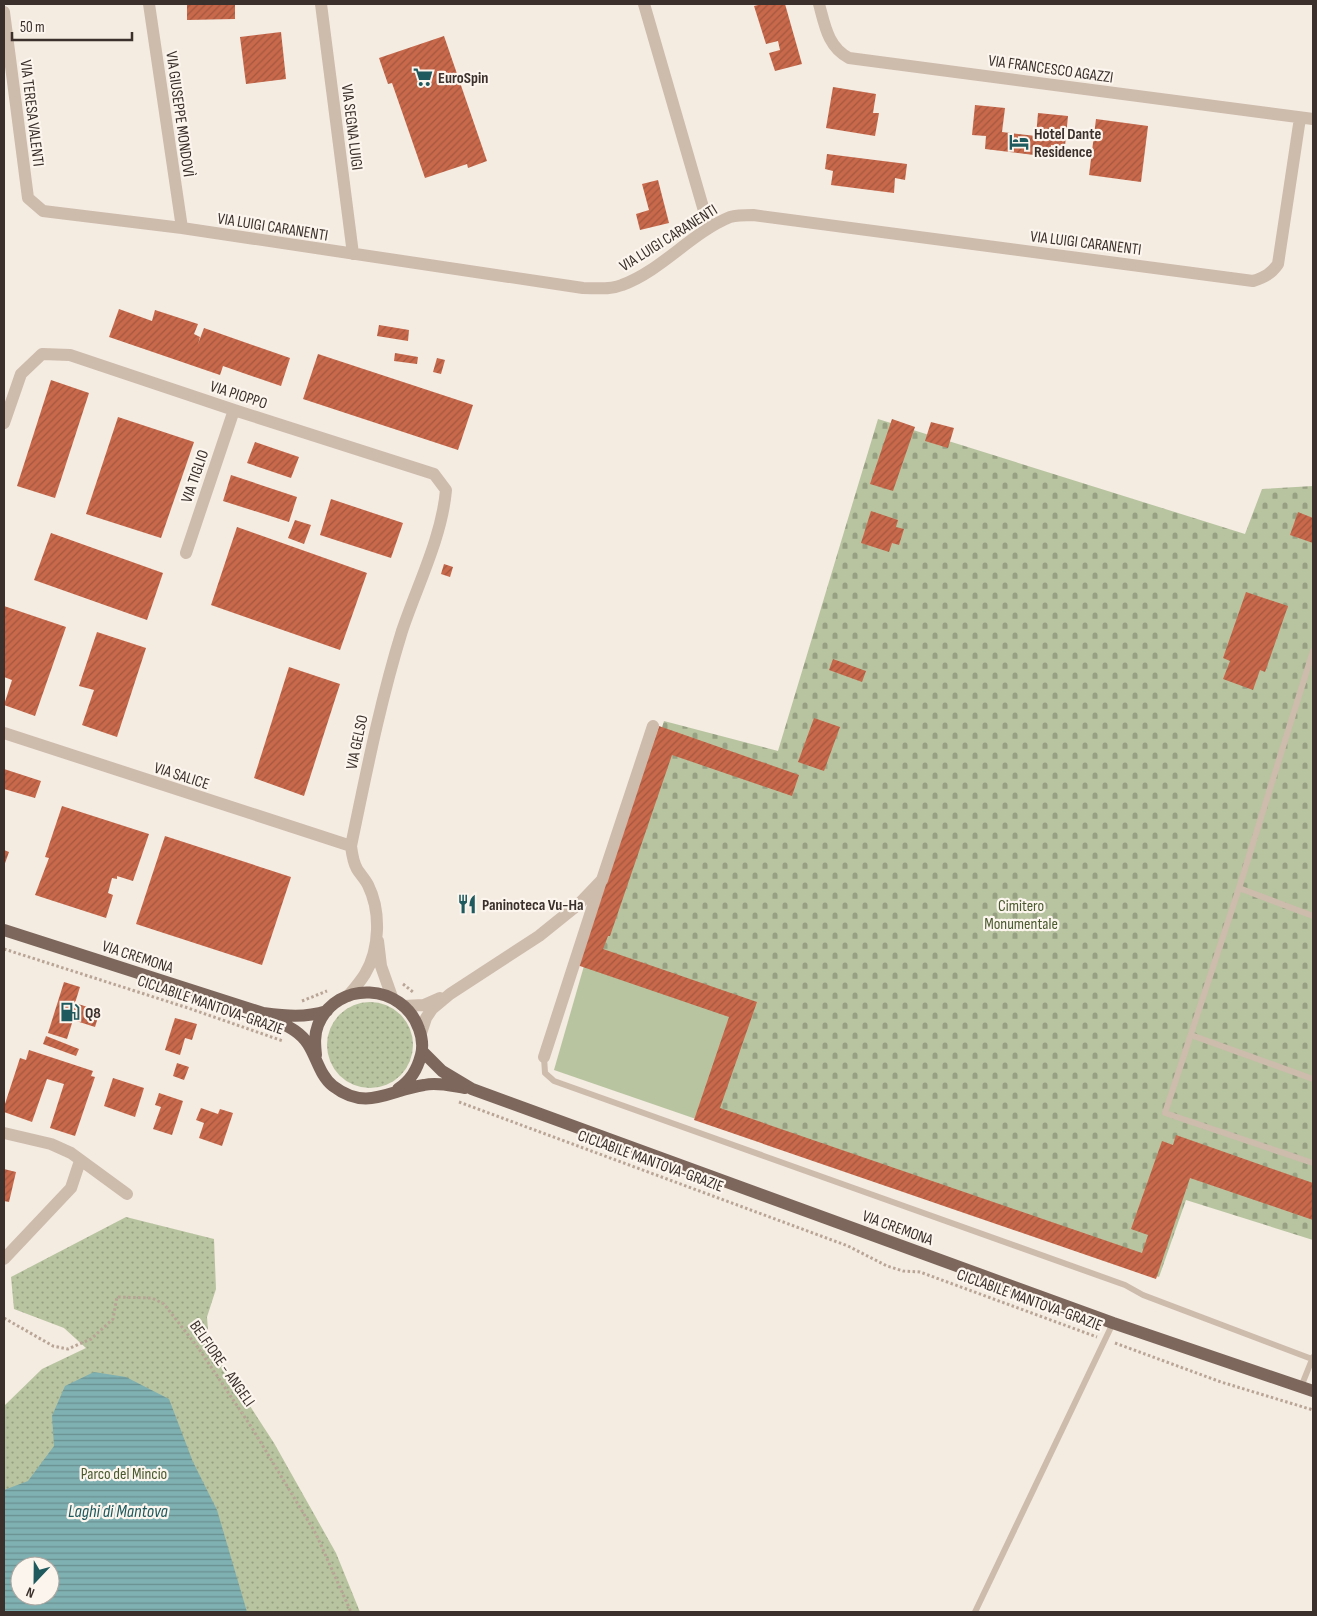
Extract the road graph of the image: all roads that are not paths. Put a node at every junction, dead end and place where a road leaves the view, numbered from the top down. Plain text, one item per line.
1 (149, 4) edge
2 (321, 4) edge
3 (644, 4) edge
4 (819, 4) edge
5 (4, 12) edge
6 (1300, 118) junction
7 (1313, 119) edge
8 (43, 212) joint
9 (182, 228) junction
10 (709, 228) junction
11 (353, 254) junction
12 (234, 410) junction
13 (4, 423) edge
14 (446, 490) joint
15 (186, 552) dead end
16 (1313, 652) edge
17 (653, 726) dead end
18 (4, 734) edge
19 (351, 846) junction
20 (602, 880) junction
21 (1239, 888) junction
22 (1313, 916) edge
23 (4, 930) edge
24 (377, 936) junction
25 (450, 994) junction
26 (348, 996) junction
27 (392, 997) junction
28 (404, 1006) junction
29 (327, 1010) junction
30 (263, 1013) junction
31 (421, 1033) junction
32 (1191, 1035) junction
33 (422, 1051) junction
34 (544, 1057) joint
35 (316, 1058) junction
36 (1313, 1079) edge
37 (472, 1089) junction
38 (392, 1094) junction
39 (4, 1134) edge
40 (80, 1161) junction
41 (1313, 1163) edge
42 (126, 1194) dead end
43 (4, 1259) edge
44 (1113, 1323) junction
45 (1313, 1358) edge
46 (1307, 1389) edge
47 (976, 1612) edge

1 - 9 street, VIA GIUSEPPE MONDOVÌ
2 - 11 street, VIA SEGNA LUIGI
3 - 10 street
4 - 6 street, VIA FRANCESCO AGAZZI
5 - 8 street, VIA TERESA VALENTI
6 - 7 street, VIA FRANCESCO AGAZZI
6 - 10 street, VIA LUIGI CARANENTI
8 - 9 street, VIA LUIGI CARANENTI
9 - 11 street, VIA LUIGI CARANENTI
10 - 11 street, VIA LUIGI CARANENTI
12 - 13 street, VIA PIOPPO
12 - 14 street, VIA PIOPPO
12 - 15 street, VIA TIGLIO
14 - 19 street, VIA GELSO
16 - 21 lane
17 - 20 street
18 - 19 street, VIA SALICE
19 - 24 street, VIA GELSO
20 - 25 street
20 - 34 street
21 - 22 lane
21 - 32 lane
23 - 30 main road, VIA CREMONA
24 - 26 street, VIA GELSO
24 - 27 street
25 - 28 street
25 - 31 street
26 - 27 main road, VIA CREMONA
26 - 29 main road, VIA CREMONA
27 - 28 main road, VIA CREMONA
28 - 31 main road, VIA CREMONA
29 - 30 main road, VIA CREMONA
29 - 35 main road, VIA CREMONA
30 - 35 main road, VIA CREMONA
31 - 33 main road, VIA CREMONA
32 - 36 lane
32 - 41 lane
33 - 37 main road, VIA CREMONA
33 - 38 main road, VIA CREMONA
34 - 45 lane
35 - 38 main road, VIA CREMONA
37 - 38 main road, VIA CREMONA
37 - 44 main road, VIA CREMONA
39 - 40 street
40 - 42 street
40 - 43 street
44 - 46 main road, VIA CREMONA
44 - 47 lane
45 - 46 lane

